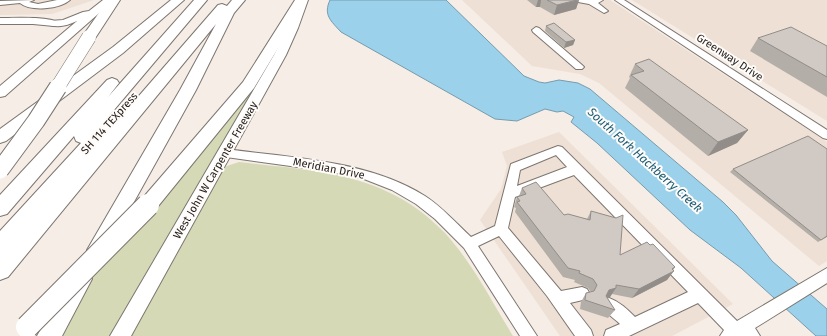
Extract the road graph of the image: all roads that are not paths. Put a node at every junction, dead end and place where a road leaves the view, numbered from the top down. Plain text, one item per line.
1 (66, 0) edge
2 (178, 0) edge
3 (188, 0) edge
4 (201, 0) edge
5 (218, 0) edge
6 (228, 0) edge
7 (239, 0) edge
8 (302, 0) edge
9 (581, 0) edge
10 (619, 0) edge
11 (27, 1) edge
12 (109, 1) edge
13 (596, 1) edge
14 (0, 3) edge
15 (604, 11) dead end
16 (0, 21) edge
17 (54, 23) junction
18 (536, 30) dead end
19 (67, 36) junction
20 (579, 67) dead end
21 (0, 93) edge
22 (827, 135) edge
23 (0, 137) edge
24 (226, 153) junction
25 (576, 169) junction
26 (0, 170) edge
27 (509, 194) junction
28 (0, 208) edge
29 (501, 229) junction
30 (0, 231) edge
31 (469, 244) junction
32 (0, 245) edge
33 (0, 270) edge
34 (822, 278) edge
35 (582, 294) dead end
36 (700, 294) junction
37 (558, 299) junction
38 (609, 306) edge
39 (633, 326) junction
40 (23, 332) edge
41 (740, 332) edge
42 (49, 336) edge
43 (120, 336) edge
44 (529, 336) edge
45 (585, 336) edge
46 (612, 336) edge

1 - 11 street
2 - 23 highway
3 - 28 highway
4 - 30 highway, SH 114 TEXpress
5 - 32 highway, SH 114 TEXpress
6 - 33 highway
7 - 42 highway
8 - 24 main road, West John W Carpenter Freeway
8 - 40 highway, bridge
9 - 13 street
10 - 22 street, Greenway Drive
11 - 14 street
12 - 17 main road
12 - 19 main road
12 - 26 highway, bridge
13 - 15 street
16 - 17 street
17 - 19 main road
18 - 20 street
19 - 21 main road
24 - 31 street, Meridian Drive
24 - 43 main road, West John W Carpenter Freeway
25 - 27 street
25 - 27 street
25 - 36 street
27 - 29 street
29 - 31 street
29 - 37 street
31 - 44 street, Meridian Drive
34 - 41 street
35 - 37 street
36 - 39 street
36 - 41 street
37 - 45 street
38 - 39 street
39 - 46 street

